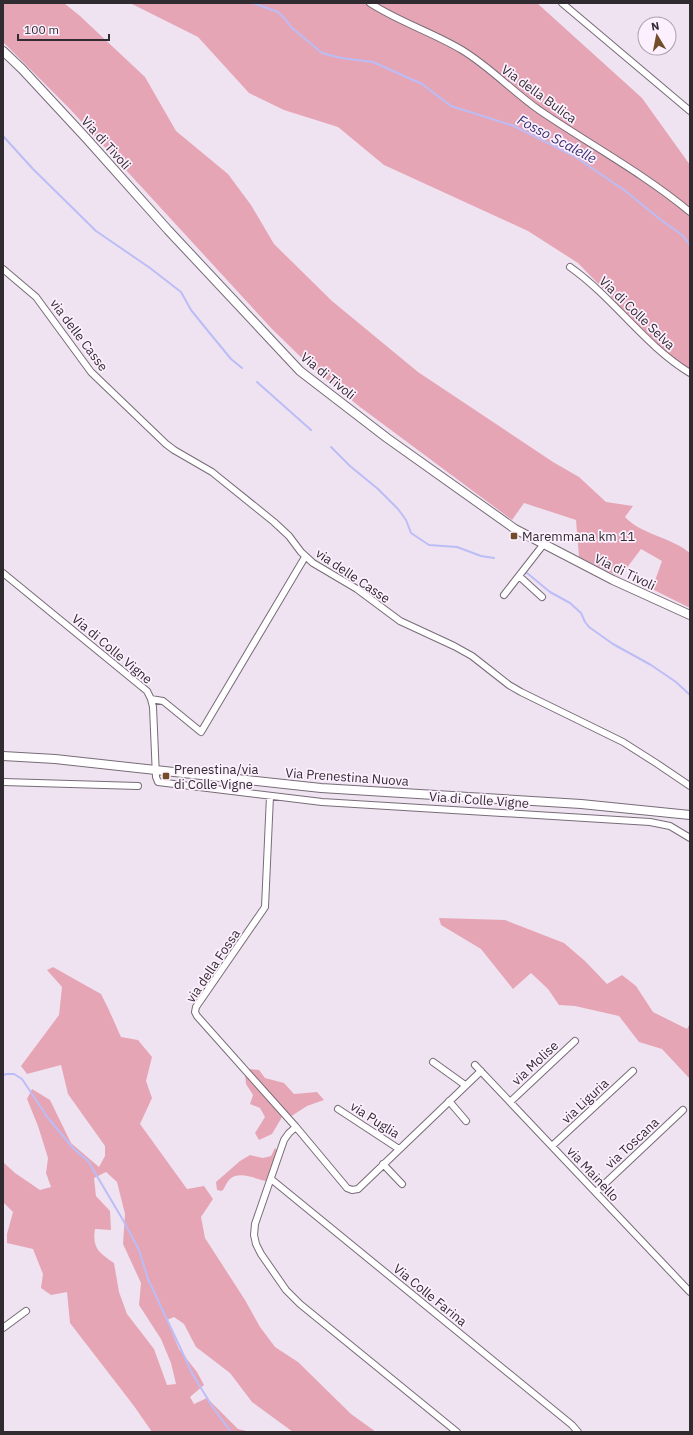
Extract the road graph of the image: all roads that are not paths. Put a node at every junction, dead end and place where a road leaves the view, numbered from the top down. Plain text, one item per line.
1 (370, 3) edge
2 (562, 3) edge
3 (3, 51) edge
4 (690, 111) edge
5 (690, 212) edge
6 (570, 267) dead end
7 (3, 269) edge
8 (690, 373) edge
9 (544, 545) junction
10 (305, 556) junction
11 (3, 573) edge
12 (519, 576) junction
13 (504, 595) dead end
14 (542, 597) dead end
15 (690, 615) edge
16 (151, 699) junction
17 (3, 756) edge
18 (156, 770) junction
19 (3, 782) edge
20 (138, 786) dead end
21 (690, 786) edge
22 (270, 796) junction
23 (690, 815) edge
24 (690, 838) edge
25 (575, 1041) dead end
26 (432, 1062) dead end
27 (475, 1065) dead end
28 (481, 1071) junction
29 (633, 1071) dead end
30 (466, 1085) junction
31 (449, 1101) junction
32 (510, 1102) junction
33 (338, 1109) dead end
34 (683, 1110) dead end
35 (466, 1121) dead end
36 (296, 1127) junction
37 (552, 1146) junction
38 (400, 1149) junction
39 (383, 1164) junction
40 (271, 1179) junction
41 (402, 1184) dead end
42 (596, 1192) junction
43 (690, 1292) edge
44 (26, 1311) dead end
45 (3, 1328) edge
46 (575, 1431) edge
47 (457, 1432) edge

1 - 5 street, Via della Bulica
2 - 4 street
3 - 9 main road, Via di Tivoli
6 - 8 street, Via di Colle Selva
7 - 10 street, via delle Casse
9 - 12 street
9 - 15 main road, Via di Tivoli
10 - 16 street
10 - 21 street, via delle Casse
11 - 16 street, Via di Colle Vigne
12 - 13 street
12 - 14 street
16 - 18 street, Via di Colle Vigne
17 - 18 main road, Via Prenestina Nuova
18 - 22 street, Via di Colle Vigne
18 - 23 main road, Via Prenestina Nuova
19 - 20 street
22 - 24 street, Via di Colle Vigne
22 - 36 street, via della Fossa
25 - 32 street, via Molise
26 - 30 street
27 - 28 street, via Mainello
28 - 30 street
28 - 32 street, via Mainello
29 - 37 street, via Liguria
30 - 31 street
31 - 35 street
31 - 38 street
32 - 37 street, via Mainello
33 - 38 street, via Puglia
34 - 42 street, via Toscana
36 - 39 street, via della Fossa
36 - 40 street
37 - 42 street, via Mainello
38 - 39 street
39 - 41 street
40 - 46 street, Via Colle Farina
40 - 47 street
42 - 43 street, via Mainello
44 - 45 street

